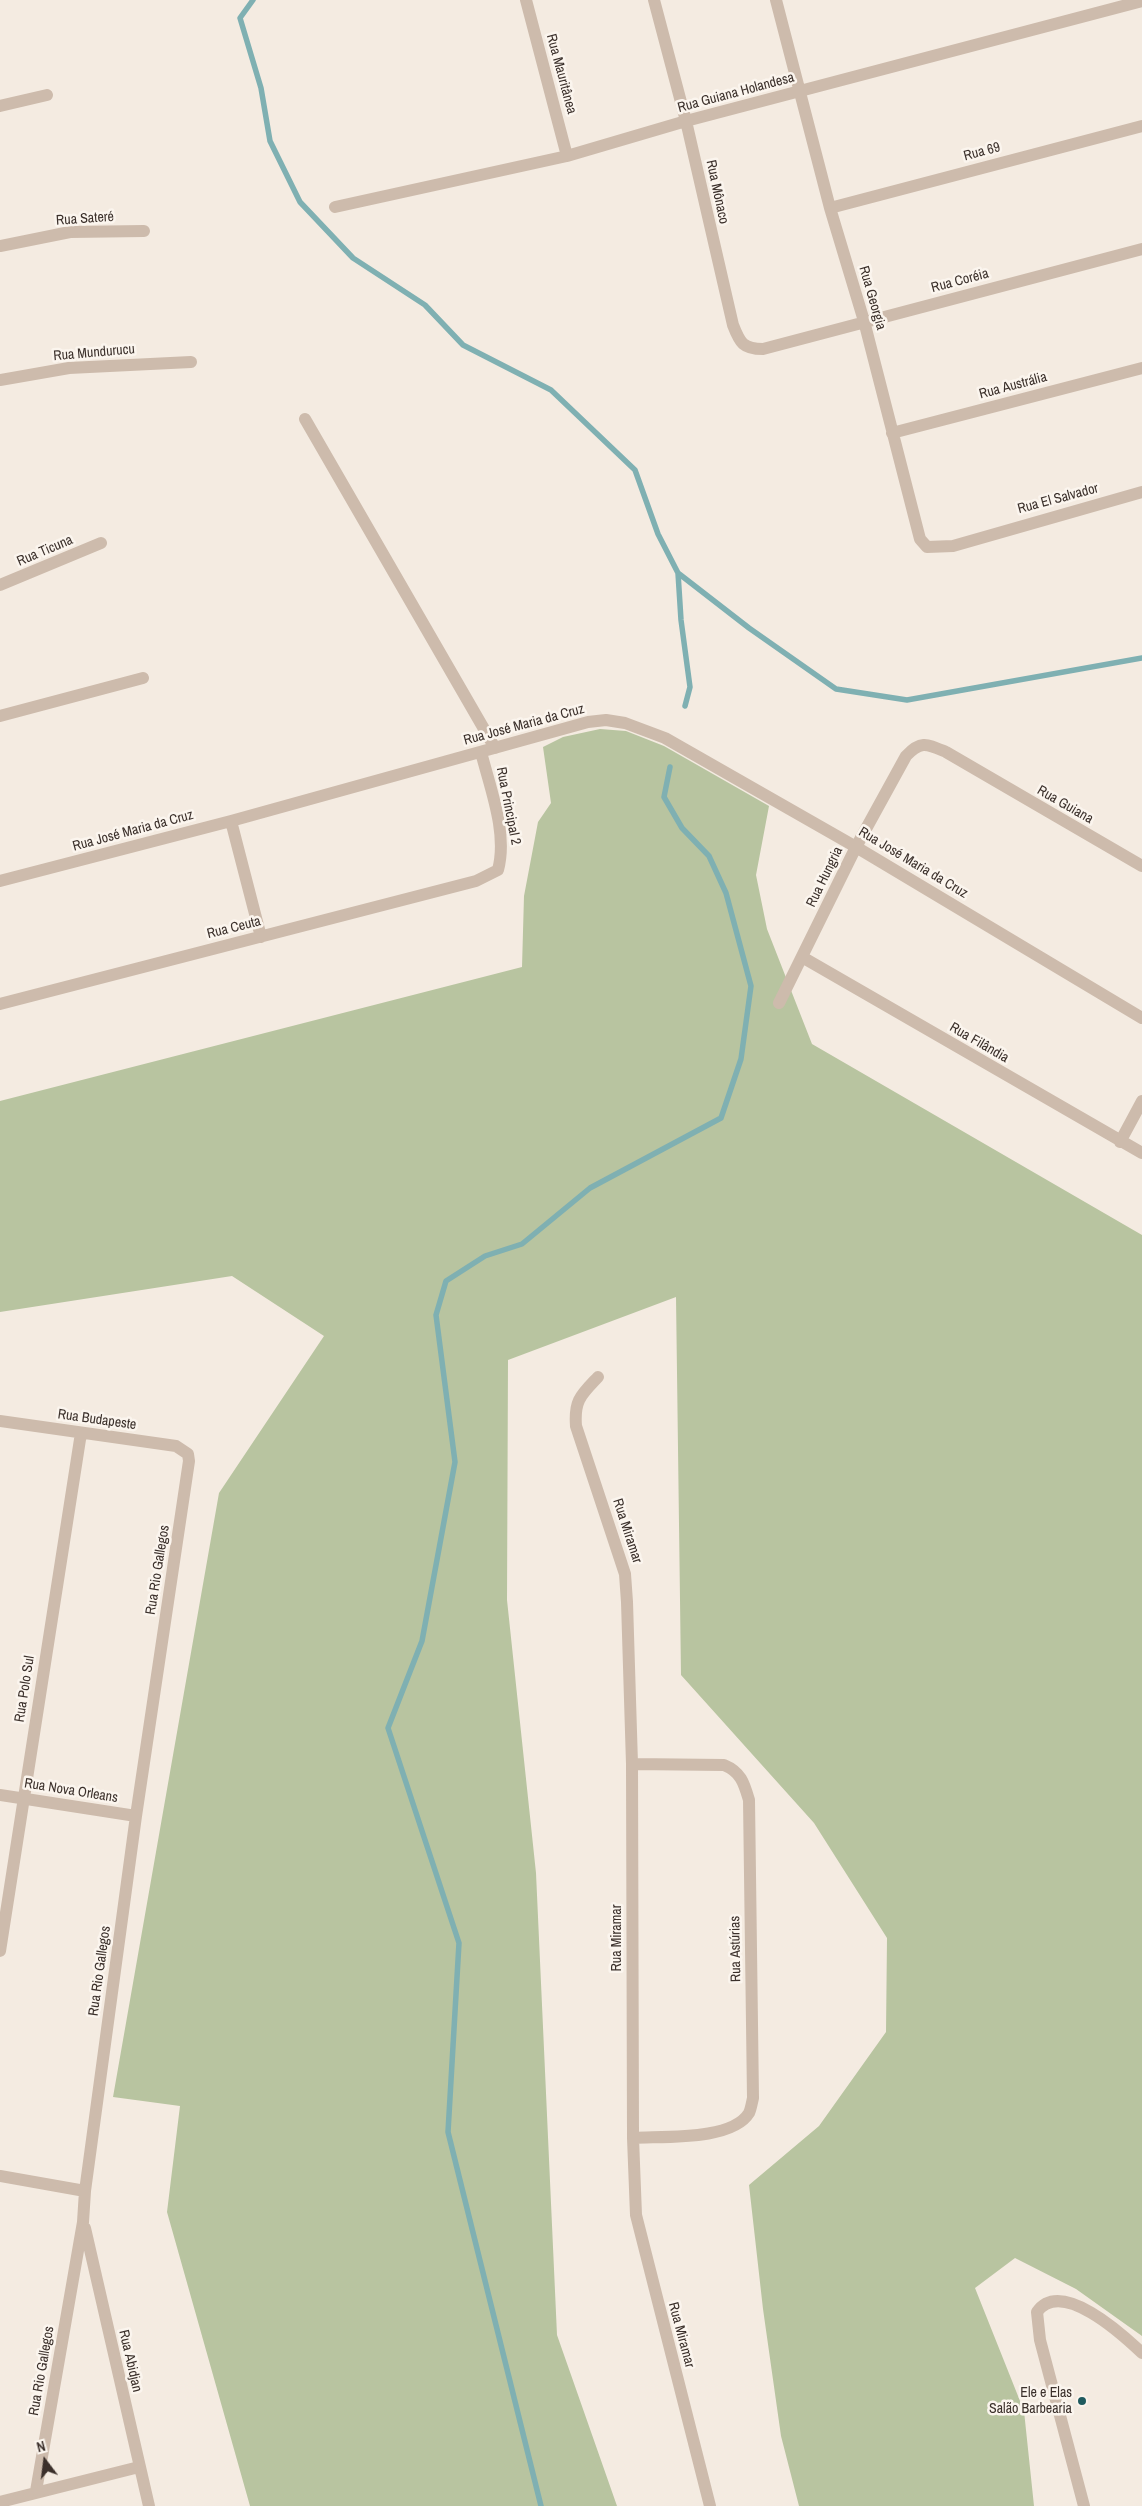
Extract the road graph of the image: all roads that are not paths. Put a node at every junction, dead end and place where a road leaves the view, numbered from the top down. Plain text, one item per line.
1 (526, 0) edge
2 (654, 0) edge
3 (776, 0) edge
4 (1142, 1) edge
5 (800, 92) junction
6 (47, 95) dead end
7 (0, 106) edge
8 (686, 121) junction
9 (1142, 126) edge
10 (567, 156) junction
11 (335, 207) dead end
12 (830, 208) junction
13 (144, 231) dead end
14 (0, 246) edge
15 (1142, 249) edge
16 (864, 321) junction
17 (786, 342) joint
18 (191, 362) dead end
19 (1142, 368) edge
20 (0, 380) edge
21 (305, 419) dead end
22 (892, 433) junction
23 (1142, 492) edge
24 (981, 536) joint
25 (101, 543) dead end
26 (0, 585) edge
27 (143, 678) dead end
28 (0, 716) edge
29 (495, 748) junction
30 (481, 752) junction
31 (974, 769) joint
32 (230, 821) junction
33 (856, 847) junction
34 (1142, 866) edge
35 (0, 881) edge
36 (476, 881) joint
37 (261, 937) junction
38 (802, 957) junction
39 (779, 1003) dead end
40 (0, 1004) edge
41 (1142, 1018) edge
42 (1142, 1101) edge
43 (1120, 1142) junction
44 (1142, 1153) edge
45 (598, 1377) dead end
46 (0, 1420) edge
47 (81, 1433) junction
48 (188, 1454) joint
49 (632, 1764) junction
50 (0, 1795) edge
51 (22, 1798) junction
52 (136, 1816) junction
53 (0, 1951) edge
54 (633, 2138) junction
55 (0, 2176) edge
56 (85, 2191) junction
57 (83, 2222) junction
58 (1142, 2352) edge
59 (139, 2467) junction
60 (36, 2491) junction
61 (0, 2502) edge
62 (149, 2506) edge
63 (710, 2506) edge
64 (1084, 2506) edge

1 - 10 street, Rua Mauritânea
2 - 8 street, Rua Mônaco
3 - 5 street, Rua Georgia
4 - 5 street, Rua Guiana Holandesa
5 - 8 street, Rua Guiana Holandesa
5 - 12 street, Rua Georgia
6 - 7 street
8 - 10 street, Rua Guiana Holandesa
8 - 17 street, Rua Mônaco
9 - 12 street, Rua 69
10 - 11 street, Rua Guiana Holandesa
12 - 16 street, Rua Georgia
13 - 14 street, Rua Sateré
15 - 16 street, Rua Coréia
16 - 17 street, Rua Coréia
16 - 22 street, Rua Georgia
18 - 20 street, Rua Mundurucu
19 - 22 street, Rua Austrália
21 - 29 street
22 - 24 street, Rua Georgia
23 - 24 street, Rua El Salvador
25 - 26 street, Rua Ticuna
27 - 28 street
29 - 30 street, Rua José Maria da Cruz
29 - 33 street, Rua José Maria da Cruz
30 - 32 street, Rua José Maria da Cruz
30 - 36 street, Rua Principal 2
31 - 33 street, Rua Hungria
31 - 34 street, Rua Guiana
32 - 35 street, Rua José Maria da Cruz
32 - 37 street
33 - 38 street, Rua Hungria
33 - 41 street, Rua José Maria da Cruz
36 - 37 street, Rua Ceuta
37 - 40 street, Rua Ceuta
38 - 39 street, Rua Hungria
38 - 43 street, Rua Filândia
42 - 43 street
43 - 44 street, Rua Filândia
45 - 49 street, Rua Miramar
46 - 47 street, Rua Budapeste
47 - 48 street, Rua Budapeste
47 - 51 street, Rua Polo Sul
48 - 52 street, Rua Rio Gallegos
49 - 54 street, Rua Miramar
49 - 54 street, Rua Astúrias
50 - 51 street, Rua Nova Orleans
51 - 52 street, Rua Nova Orleans
51 - 53 street, Rua Polo Sul
52 - 56 street, Rua Rio Gallegos
54 - 63 street, Rua Miramar
55 - 56 street
56 - 57 street, Rua Rio Gallegos
57 - 59 street, Rua Abidjan
57 - 60 street, Rua Rio Gallegos
58 - 64 street
59 - 60 street
59 - 62 street, Rua Abidjan
60 - 61 street

